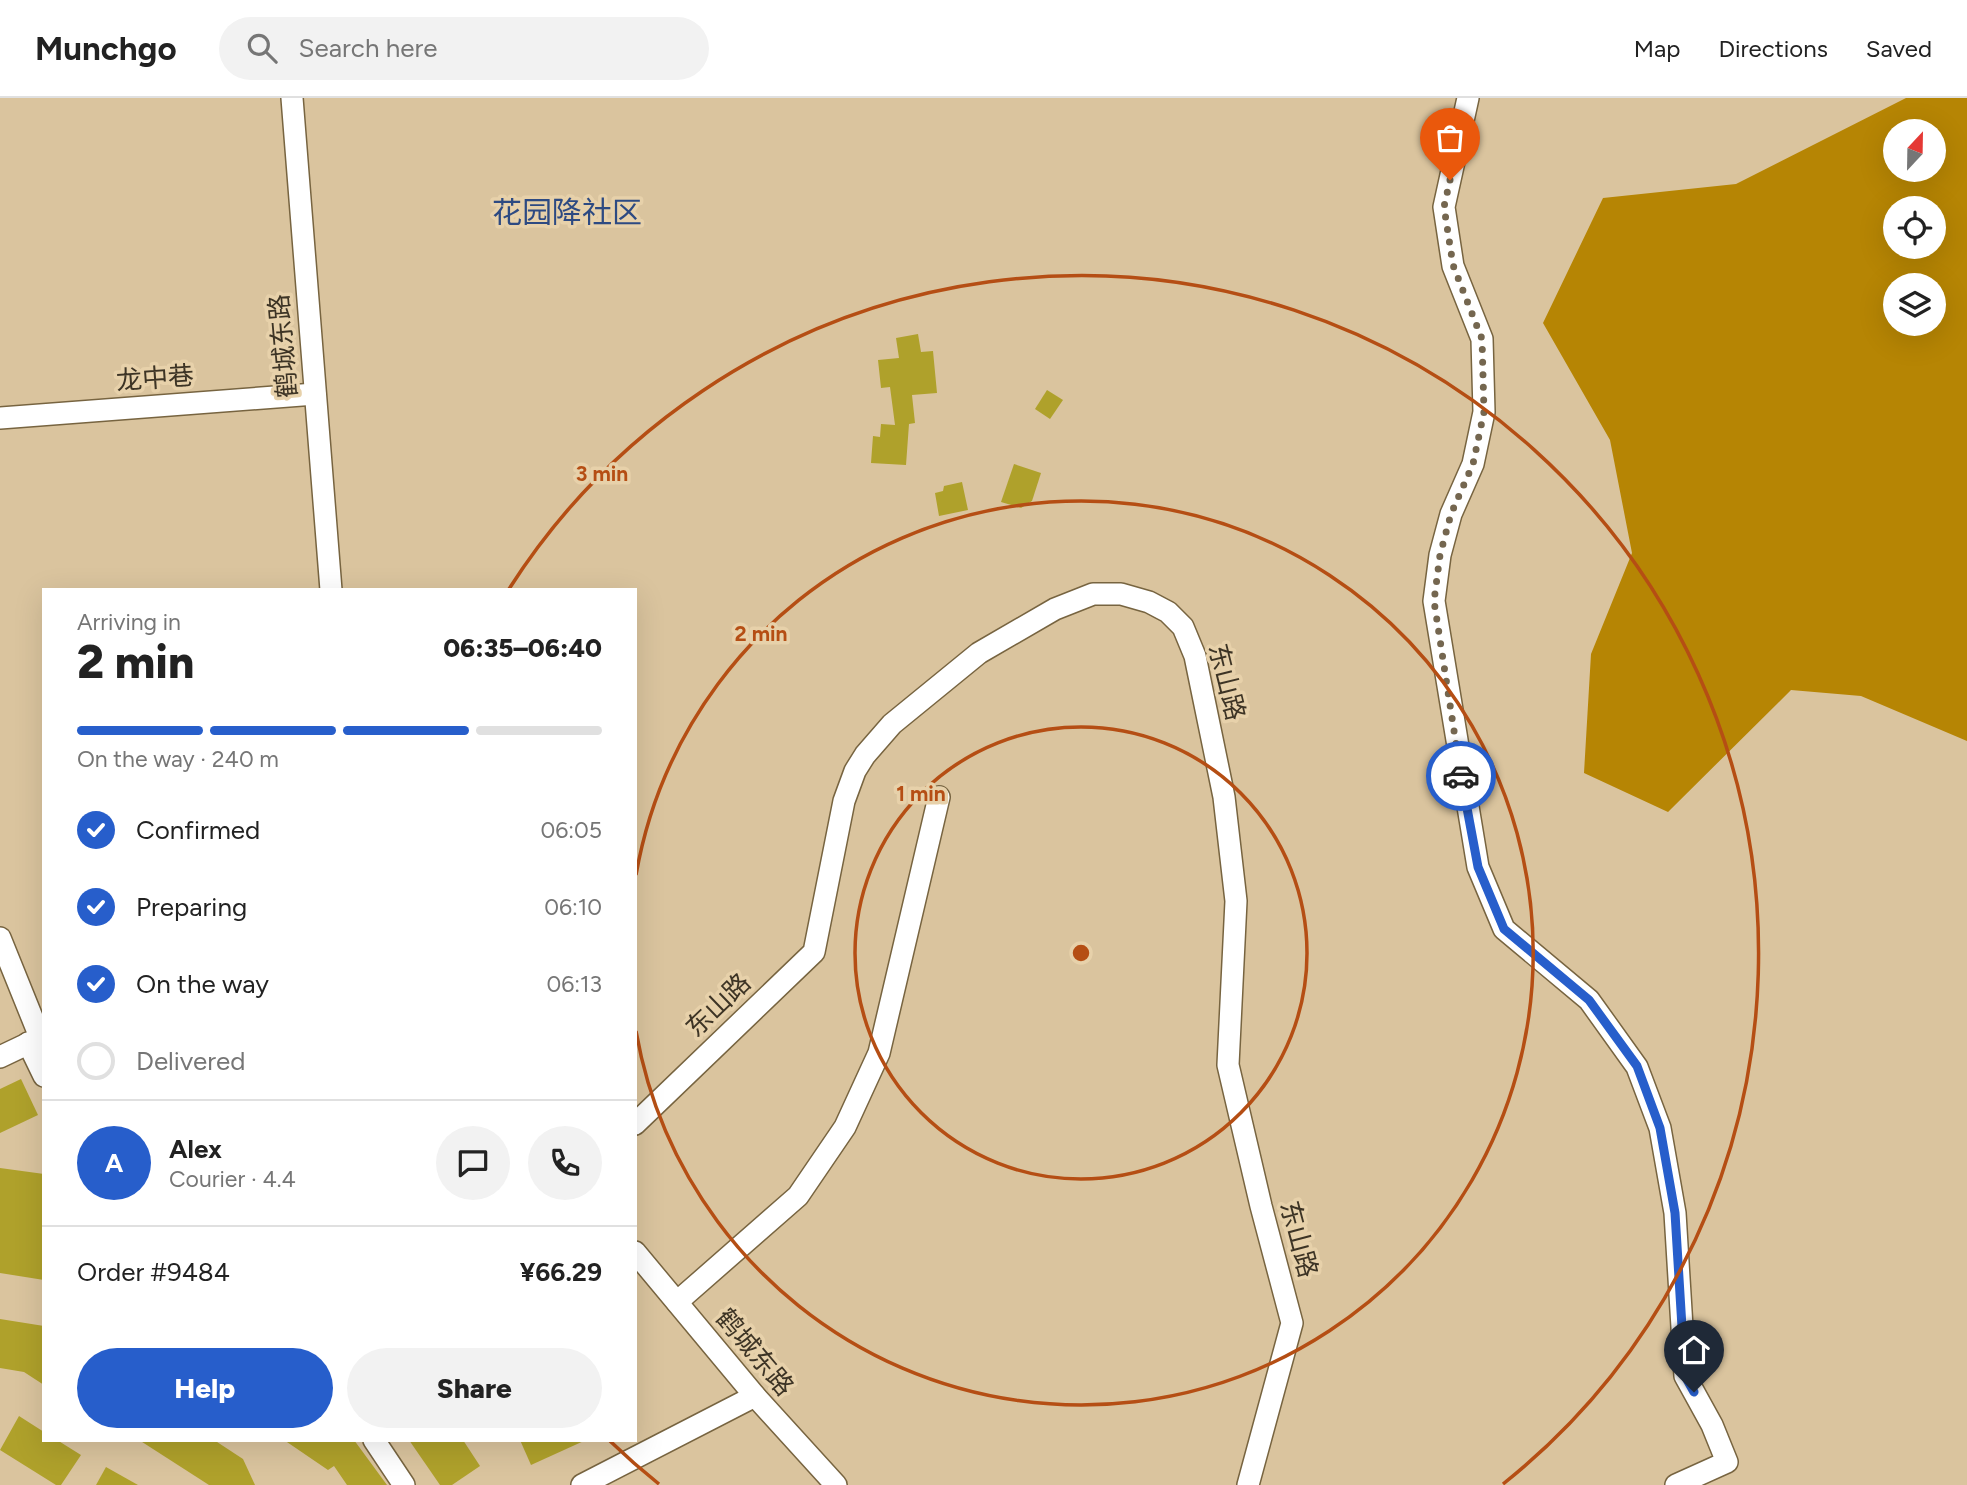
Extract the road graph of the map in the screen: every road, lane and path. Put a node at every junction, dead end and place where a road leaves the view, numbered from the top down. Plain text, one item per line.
1 (292, 98) edge
2 (1468, 98) edge
3 (315, 394) junction
4 (0, 418) edge
5 (331, 588) edge
6 (939, 797) dead end
7 (0, 938) edge
8 (38, 1039) edge
9 (0, 1057) edge
10 (42, 1064) edge
11 (637, 1122) edge
12 (637, 1254) edge
13 (677, 1302) junction
14 (755, 1396) junction
15 (375, 1442) edge
16 (404, 1485) edge
17 (582, 1485) edge
18 (836, 1485) edge
19 (1248, 1485) edge
20 (1676, 1485) edge

1 - 3 street, 鹤城东路
2 - 20 street
3 - 4 street, 龙中巷
3 - 5 street, 鹤城东路
6 - 13 street
7 - 8 street
8 - 9 street
8 - 10 street
11 - 19 street, 东山路
12 - 13 street, 鹤城东路
13 - 14 street, 鹤城东路
14 - 17 street
14 - 18 street, 鹤城东路
15 - 16 street

